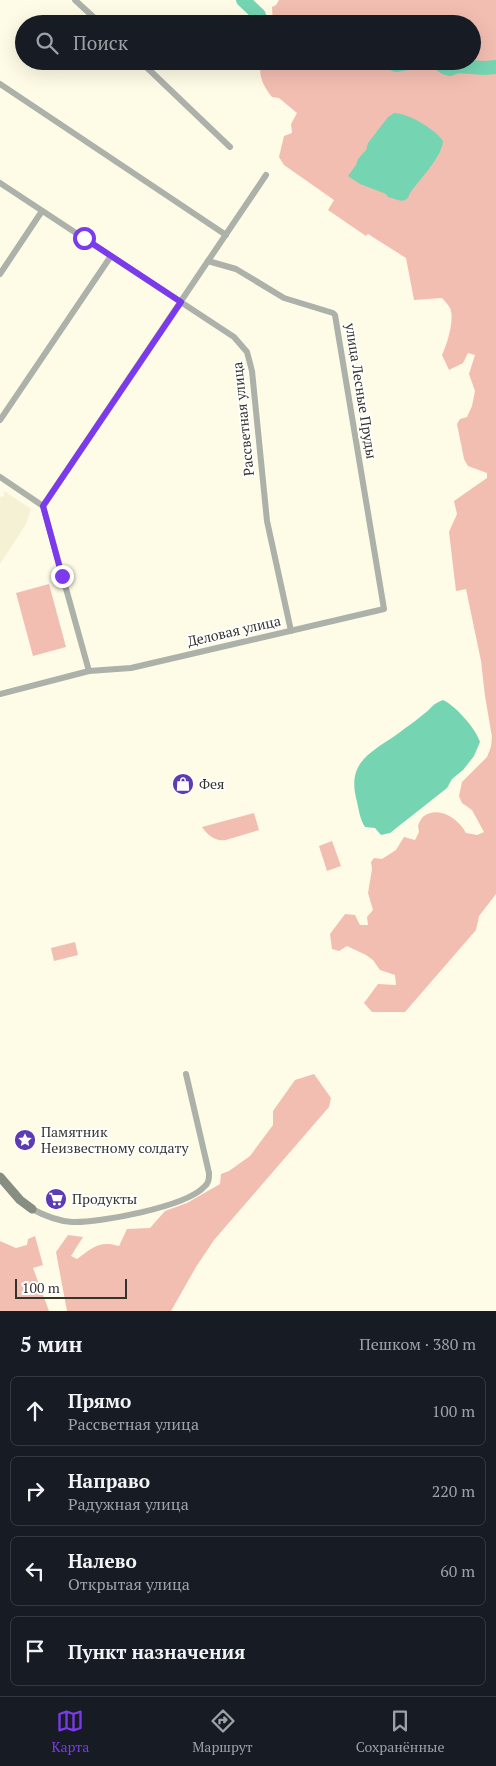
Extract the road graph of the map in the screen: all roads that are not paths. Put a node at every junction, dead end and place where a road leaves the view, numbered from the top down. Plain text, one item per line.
1 (76, 0) edge
2 (92, 15) edge
3 (150, 70) edge
4 (0, 84) edge
5 (230, 146) dead end
6 (266, 175) dead end
7 (0, 183) edge
8 (42, 210) junction
9 (226, 235) junction
10 (111, 256) junction
11 (208, 261) junction
12 (0, 274) edge
13 (181, 302) junction
14 (0, 420) edge
15 (0, 477) edge
16 (43, 506) junction
17 (384, 609) joint
18 (291, 631) junction
19 (88, 671) junction
20 (0, 694) edge
21 (186, 1074) dead end
22 (0, 1177) edge
23 (32, 1209) joint

1 - 2 street
3 - 5 street
4 - 9 street
6 - 9 street
7 - 8 street, Рассветная улица
8 - 10 street, Рассветная улица
8 - 12 street
9 - 11 street
10 - 13 street, Рассветная улица
10 - 14 street
11 - 13 street
11 - 17 street, улица Лесные Пруды
13 - 16 street
13 - 18 street, Рассветная улица
15 - 16 street
16 - 19 street
17 - 18 street, Деловая улица
18 - 19 street, Деловая улица
19 - 20 street, Деловая улица
21 - 23 street
22 - 23 street

